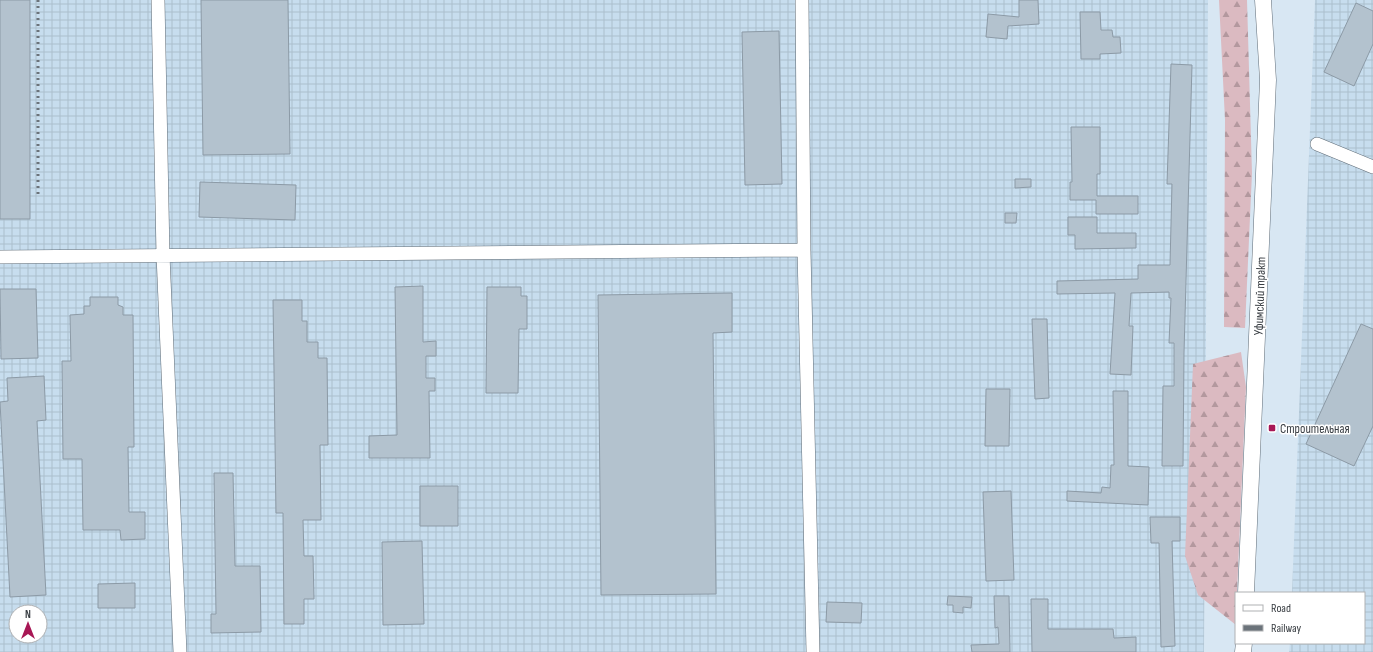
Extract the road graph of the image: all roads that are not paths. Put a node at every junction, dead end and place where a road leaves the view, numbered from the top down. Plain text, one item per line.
1 (158, 0) edge
2 (802, 0) edge
3 (1263, 0) edge
4 (1316, 144) dead end
5 (1373, 167) edge
6 (804, 250) junction
7 (163, 255) junction
8 (0, 257) edge
9 (1246, 592) edge
10 (180, 652) edge
11 (813, 652) edge

1 - 7 lane
2 - 6 lane
3 - 9 main road, Уфимский тракт
4 - 5 lane
6 - 7 lane
6 - 11 lane
7 - 8 lane
7 - 10 lane

